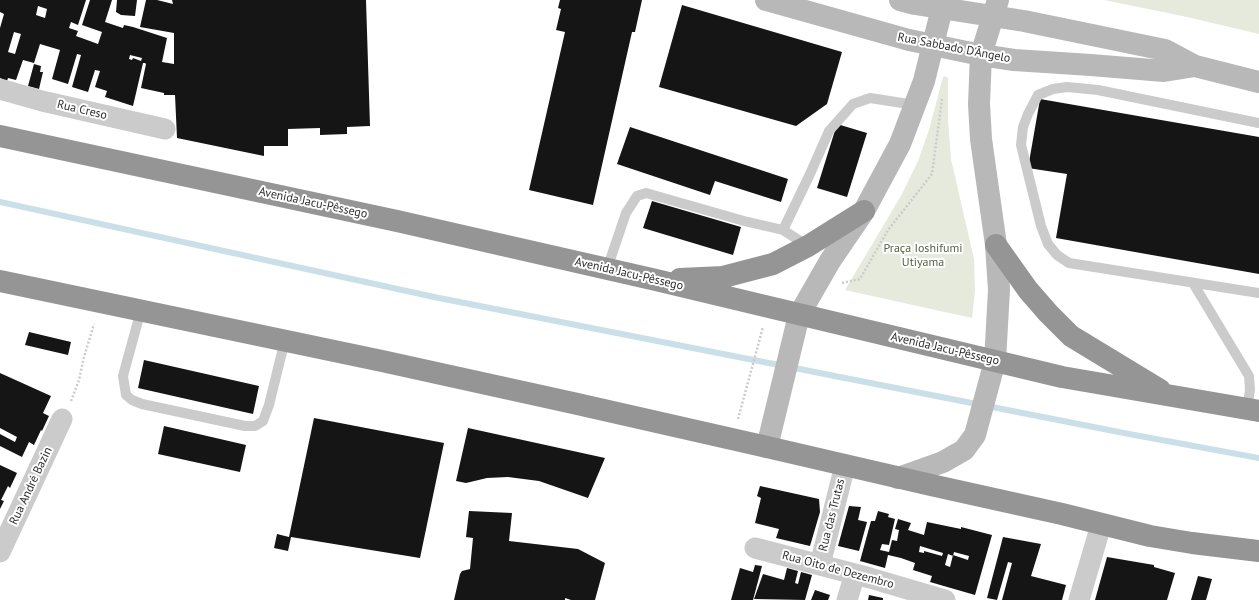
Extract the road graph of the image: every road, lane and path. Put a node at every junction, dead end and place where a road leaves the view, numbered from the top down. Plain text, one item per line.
1 (766, 0) edge
2 (900, 0) edge
3 (943, 4) edge
4 (996, 8) edge
5 (933, 46) junction
6 (981, 56) junction
7 (1195, 66) junction
8 (1259, 82) edge
9 (0, 89) edge
10 (943, 91) dead end
11 (915, 105) junction
12 (1259, 123) edge
13 (165, 129) dead end
14 (0, 136) edge
15 (864, 211) junction
16 (783, 230) junction
17 (996, 245) junction
18 (808, 246) junction
19 (607, 269) junction
20 (0, 280) edge
21 (656, 280) junction
22 (1194, 283) junction
23 (844, 284) dead end
24 (1259, 294) edge
25 (101, 302) junction
26 (141, 310) junction
27 (799, 315) junction
28 (760, 337) dead end
29 (285, 340) junction
30 (996, 361) junction
31 (1171, 396) junction
32 (742, 403) dead end
33 (1253, 410) edge
34 (62, 419) joint
35 (767, 447) junction
36 (845, 465) junction
37 (898, 478) junction
38 (1101, 525) junction
39 (755, 548) dead end
40 (1259, 550) edge
41 (0, 552) edge
42 (820, 565) junction
43 (854, 574) junction
44 (847, 600) edge
45 (945, 600) edge
46 (1079, 600) edge

1 - 5 main road, Rua Sabbado D'Ângelo
2 - 3 main road, Rua Sabbado D'Ângelo
3 - 4 main road, Rua Sabbado D'Ângelo
3 - 5 main road
4 - 6 main road
4 - 7 main road, Rua Sabbado D'Ângelo
5 - 6 main road, Rua Sabbado D'Ângelo
5 - 11 main road
6 - 7 main road, Rua Sabbado D'Ângelo
6 - 17 main road
7 - 8 main road, Rua Sabbado D'Ângelo
9 - 13 street, Rua Creso
10 - 23 path
11 - 15 main road
11 - 16 lane
12 - 22 lane
14 - 19 highway, Avenida Jacu-Pêssego
15 - 18 highway
15 - 27 main road
16 - 18 lane
16 - 19 lane
17 - 30 main road
17 - 31 highway
18 - 21 highway
19 - 21 highway, Avenida Jacu-Pêssego
20 - 25 highway
21 - 27 highway, Avenida Jacu-Pêssego
22 - 24 lane
22 - 33 lane
25 - 26 highway
25 - 34 path
26 - 29 highway
26 - 29 lane
27 - 30 highway, Avenida Jacu-Pêssego
27 - 35 main road
28 - 32 path
29 - 35 highway
30 - 31 highway, Avenida Jacu-Pêssego
30 - 37 main road
31 - 33 highway, Avenida Jacu-Pêssego
34 - 41 street, Rua André Bazin
35 - 36 highway
36 - 37 highway
36 - 42 street, Rua das Trutas
37 - 38 highway
38 - 40 highway
38 - 46 street
39 - 42 street, Rua Oito de Dezembro
42 - 43 street, Rua Oito de Dezembro
43 - 44 street
43 - 45 street, Rua Oito de Dezembro

